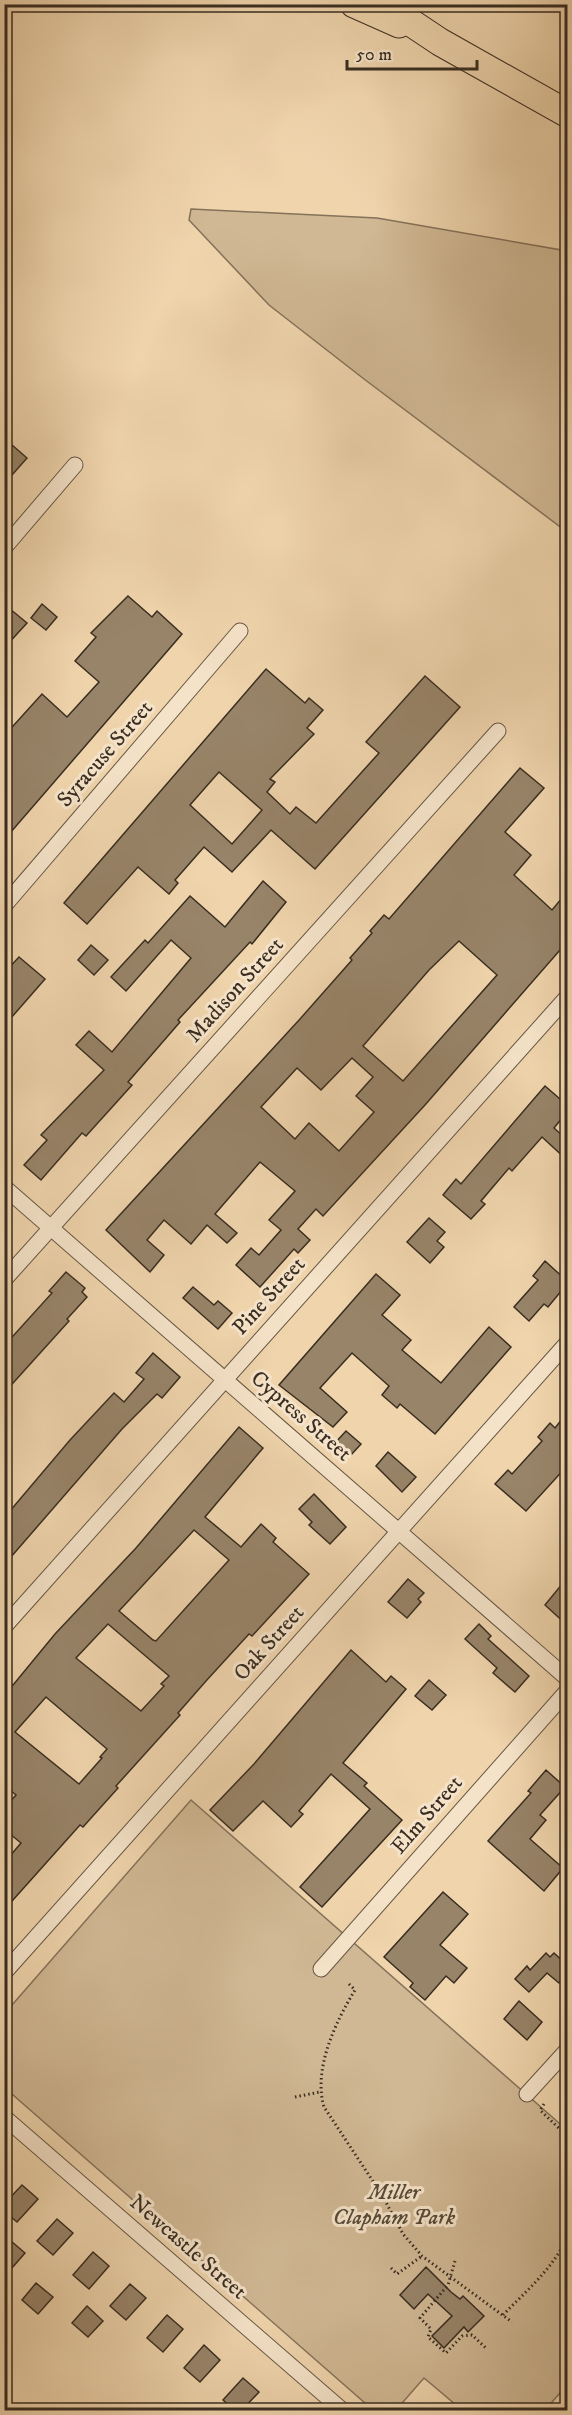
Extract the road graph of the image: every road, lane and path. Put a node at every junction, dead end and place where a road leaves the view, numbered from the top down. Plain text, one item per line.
1 (354, 4) edge
2 (383, 4) edge
3 (440, 42) junction
4 (567, 114) edge
5 (75, 465) dead end
6 (4, 548) edge
7 (240, 631) dead end
8 (498, 731) dead end
9 (4, 906) edge
10 (567, 996) edge
11 (4, 1187) edge
12 (51, 1228) junction
13 (4, 1280) edge
14 (567, 1342) edge
15 (225, 1380) junction
16 (399, 1531) junction
17 (4, 1627) edge
18 (567, 1678) edge
19 (567, 1690) edge
20 (321, 1969) dead end
21 (4, 1973) edge
22 (348, 1984) dead end
23 (567, 2049) edge
24 (320, 2092) junction
25 (527, 2094) dead end
26 (295, 2097) dead end
27 (544, 2104) dead end
28 (4, 2117) edge
29 (567, 2137) edge
30 (567, 2164) edge
31 (567, 2233) edge
32 (422, 2256) junction
33 (455, 2261) dead end
34 (391, 2268) dead end
35 (450, 2277) junction
36 (503, 2315) junction
37 (512, 2322) dead end
38 (488, 2349) dead end
39 (4, 2404) edge
40 (12, 2410) edge
41 (342, 2410) edge

1 - 3 highway
2 - 3 highway
3 - 4 highway
5 - 6 street
7 - 9 street, Syracuse Street
8 - 12 street, Madison Street
10 - 15 street, Pine Street
11 - 12 street, Cypress Street
12 - 13 street, Madison Street
12 - 15 street, Cypress Street
14 - 16 street, Oak Street
15 - 16 street, Cypress Street
15 - 17 street, Pine Street
16 - 18 street, Cypress Street
16 - 21 street, Oak Street
19 - 20 street, Elm Street
22 - 24 path
23 - 25 street
24 - 26 path
24 - 32 path
27 - 29 path
28 - 41 street, Newcastle Street
30 - 31 path
31 - 36 path
32 - 34 path
32 - 35 path
33 - 35 path
35 - 36 path
35 - 38 path
36 - 37 path
39 - 40 lane

